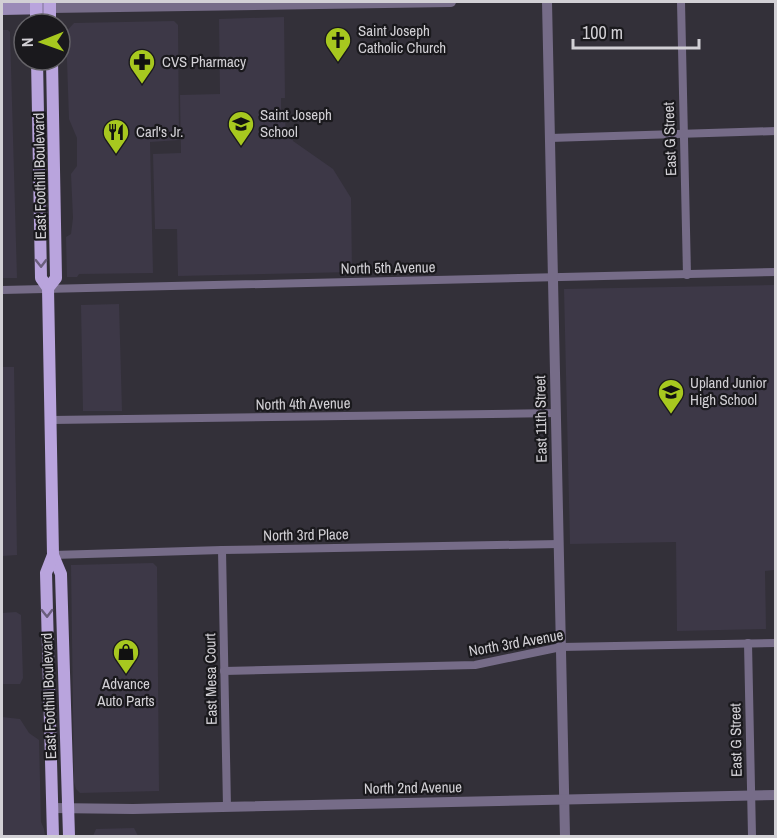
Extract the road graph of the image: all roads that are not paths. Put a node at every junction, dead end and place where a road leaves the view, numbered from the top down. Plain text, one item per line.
1 (452, 2) edge
2 (547, 2) edge
3 (681, 2) edge
4 (217, 4) edge
5 (36, 5) edge
6 (50, 5) edge
7 (2, 9) edge
8 (37, 72) edge
9 (52, 72) edge
10 (776, 131) edge
11 (684, 135) junction
12 (550, 138) junction
13 (776, 272) edge
14 (687, 275) junction
15 (553, 278) junction
16 (48, 288) junction
17 (2, 290) edge
18 (556, 413) junction
19 (51, 420) junction
20 (559, 544) junction
21 (222, 550) junction
22 (53, 555) junction
23 (748, 643) junction
24 (776, 643) edge
25 (561, 647) junction
26 (224, 671) junction
27 (751, 795) junction
28 (776, 795) edge
29 (564, 799) junction
30 (227, 807) junction
31 (52, 808) junction
32 (68, 809) junction
33 (53, 837) edge
34 (69, 837) edge
35 (565, 837) edge
36 (752, 837) edge

1 - 4 street
2 - 12 street, East 11th Street
3 - 11 street, East G Street
4 - 6 street
5 - 6 main road
5 - 7 main road
8 -> 16 main road, East Foothill Boulevard
9 - 16 main road, East Foothill Boulevard
10 - 11 street
11 - 12 street
11 - 14 street, East G Street
12 - 15 street, East 11th Street
13 - 14 street, North 5th Avenue
14 - 15 street, North 5th Avenue
15 - 16 street, North 5th Avenue
15 - 18 street, East 11th Street
16 - 17 street, North 5th Avenue
16 - 19 main road, East Foothill Boulevard
18 - 19 street, North 4th Avenue
18 - 20 street, East 11th Street
19 - 22 main road, East Foothill Boulevard
20 - 21 street, North 3rd Place
20 - 25 street, East 11th Street
21 - 22 street, North 3rd Place
21 - 26 street, East Mesa Court
22 -> 31 main road, East Foothill Boulevard
22 - 32 main road, East Foothill Boulevard
23 - 24 street, North 3rd Avenue
23 - 25 street, North 3rd Avenue
23 - 27 street, East G Street
25 - 26 street, North 3rd Avenue
25 - 29 street, East 11th Street
26 - 30 street, East Mesa Court
27 - 28 street, North 2nd Avenue
27 - 29 street, North 2nd Avenue
27 - 36 street, East G Street
29 - 30 street, North 2nd Avenue
29 - 35 street, East 11th Street
30 - 32 street, North 2nd Avenue
31 - 32 street, North 2nd Avenue
31 - 33 main road, East Foothill Boulevard
32 - 34 main road, East Foothill Boulevard

